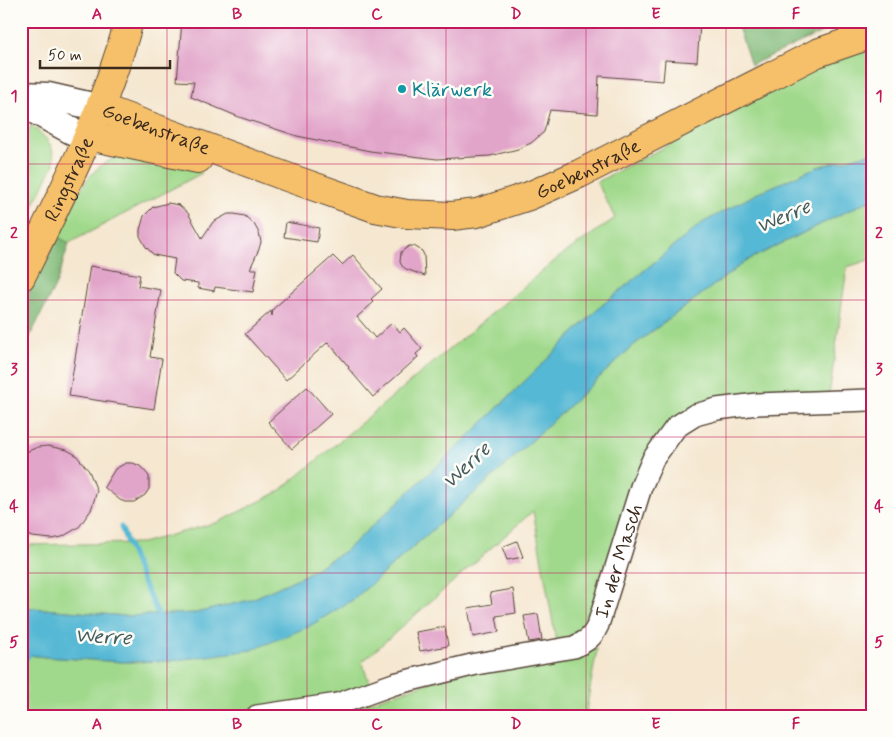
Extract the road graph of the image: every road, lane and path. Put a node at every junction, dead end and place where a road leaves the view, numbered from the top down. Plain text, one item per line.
1 (129, 21) edge
2 (872, 34) edge
3 (21, 95) edge
4 (21, 103) edge
5 (101, 108) junction
6 (89, 136) junction
7 (288, 177) junction
8 (21, 277) edge
9 (869, 400) dead end
10 (257, 716) edge

1 - 5 main road, Ringstraße
2 - 7 main road, Goebenstraße
3 - 5 street, Goebenstraße
4 - 6 street, Goebenstraße
5 - 6 main road, Ringstraße
5 - 7 main road, Goebenstraße
6 - 7 main road, Goebenstraße
6 - 8 main road, Ringstraße
9 - 10 street, In der Masch

